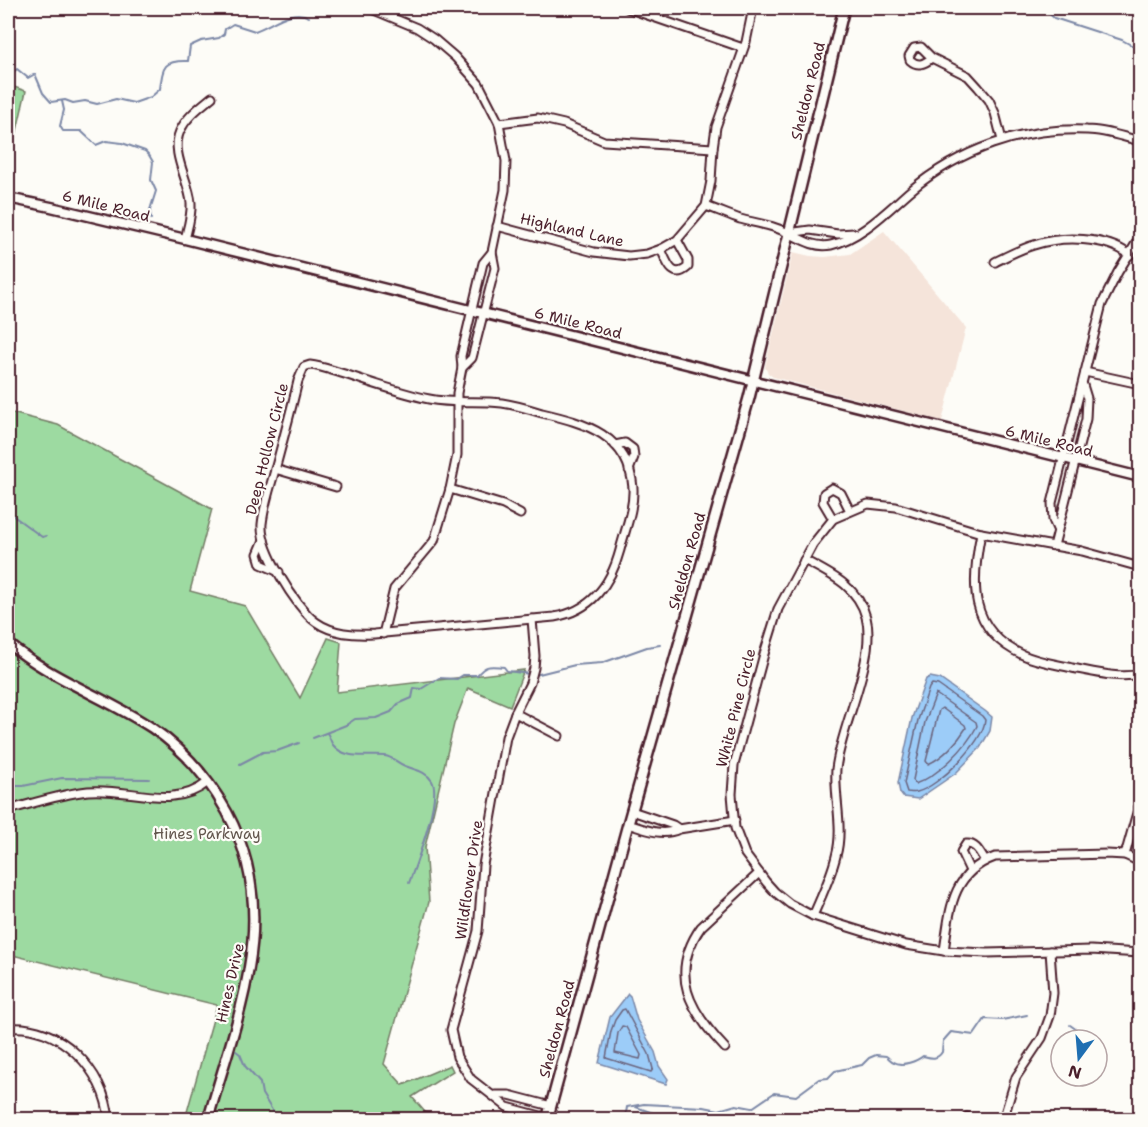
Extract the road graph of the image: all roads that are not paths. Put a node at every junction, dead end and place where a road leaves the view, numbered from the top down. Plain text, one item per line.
1 (369, 8) edge
2 (627, 8) edge
3 (753, 8) edge
4 (844, 8) edge
5 (743, 48) junction
6 (932, 58) dead end
7 (212, 97) dead end
8 (499, 123) junction
9 (1002, 141) junction
10 (1140, 141) edge
11 (713, 148) junction
12 (8, 198) edge
13 (706, 206) junction
14 (497, 226) junction
15 (788, 233) junction
16 (855, 233) junction
17 (1140, 237) edge
18 (185, 239) junction
19 (677, 240) junction
20 (661, 249) junction
21 (492, 252) junction
22 (1130, 255) junction
23 (995, 261) dead end
24 (472, 311) junction
25 (483, 314) junction
26 (462, 368) junction
27 (1085, 372) junction
28 (752, 381) junction
29 (1140, 384) edge
30 (1083, 385) junction
31 (457, 401) junction
32 (615, 445) junction
33 (1063, 458) junction
34 (1076, 461) junction
35 (275, 469) junction
36 (629, 470) junction
37 (1140, 477) edge
38 (336, 487) dead end
39 (450, 489) junction
40 (850, 511) junction
41 (520, 514) dead end
42 (833, 519) junction
43 (1057, 529) junction
44 (981, 533) junction
45 (264, 540) junction
46 (1054, 546) junction
47 (804, 560) junction
48 (1140, 567) edge
49 (280, 573) junction
50 (532, 619) junction
51 (383, 634) junction
52 (8, 643) edge
53 (1140, 674) edge
54 (515, 713) junction
55 (559, 736) dead end
56 (208, 782) junction
57 (1140, 802) edge
58 (8, 810) edge
59 (632, 811) junction
60 (735, 820) junction
61 (628, 824) junction
62 (679, 829) junction
63 (1125, 855) junction
64 (985, 861) junction
65 (1140, 862) edge
66 (970, 871) junction
67 (759, 873) junction
68 (813, 916) junction
69 (944, 951) junction
70 (1050, 951) junction
71 (1140, 953) edge
72 (8, 1028) edge
73 (725, 1048) dead end
74 (495, 1095) junction
75 (551, 1106) junction
76 (110, 1119) edge
77 (208, 1119) edge
78 (548, 1119) edge
79 (1003, 1119) edge

1 - 8 street
2 - 5 street
3 - 5 street
4 - 15 main road, Sheldon Road
5 - 11 street
6 - 9 street
7 - 18 street
8 - 11 street
8 - 14 street
9 - 10 street
9 - 16 street
11 - 13 street
12 - 18 street, 6 Mile Road
13 - 15 street
13 - 19 street, Highland Lane
14 - 20 street, Highland Lane
14 - 21 street
15 - 16 street
15 - 16 street
15 - 28 main road, Sheldon Road
17 - 22 street
18 - 24 street, 6 Mile Road
19 - 20 street, Highland Lane
19 - 20 street
21 - 24 street
21 - 25 street
22 - 23 street
22 - 27 street
24 - 25 street, 6 Mile Road
24 - 26 street
25 - 26 street
25 - 28 street, 6 Mile Road
26 - 31 street
27 - 29 street
27 - 30 street
28 - 33 street, 6 Mile Road
28 - 59 main road, Sheldon Road
30 - 33 street
30 - 34 street
31 - 32 street, Deep Hollow Circle
31 - 35 street, Deep Hollow Circle
31 - 39 street
32 - 36 street, Deep Hollow Circle
32 - 36 street, Deep Hollow Circle
33 - 34 street, 6 Mile Road
33 - 43 street
34 - 37 street, 6 Mile Road
34 - 43 street
35 - 38 street
35 - 45 street, Deep Hollow Circle
36 - 50 street, Deep Hollow Circle
39 - 41 street
39 - 51 street
40 - 42 street, White Pine Circle
40 - 42 street
40 - 44 street, White Pine Circle
42 - 47 street, White Pine Circle
43 - 46 street
44 - 46 street, White Pine Circle
44 - 53 street
45 - 49 street, Deep Hollow Circle
45 - 49 street, Deep Hollow Circle
46 - 48 street, White Pine Circle
47 - 60 street, White Pine Circle
47 - 68 street
49 - 51 street, Deep Hollow Circle
50 - 51 street, Deep Hollow Circle
50 - 54 street, Wildflower Drive
52 - 56 street, Hines Drive
54 - 55 street
54 - 74 street, Wildflower Drive
56 - 58 street
56 - 77 street, Hines Drive
57 - 63 street
59 - 61 main road, Sheldon Road
59 - 62 street
60 - 62 street
60 - 67 street, White Pine Circle
61 - 62 street
61 - 75 main road, Sheldon Road
63 - 64 street
63 - 65 street
64 - 66 street
64 - 66 street
66 - 69 street
67 - 68 street, White Pine Circle
67 - 73 street
68 - 69 street, White Pine Circle
69 - 70 street, White Pine Circle
70 - 71 street, White Pine Circle
70 - 79 street
72 - 76 street
74 - 75 street, Wildflower Drive
74 - 78 street, Wildflower Drive
75 - 78 main road, Sheldon Road

